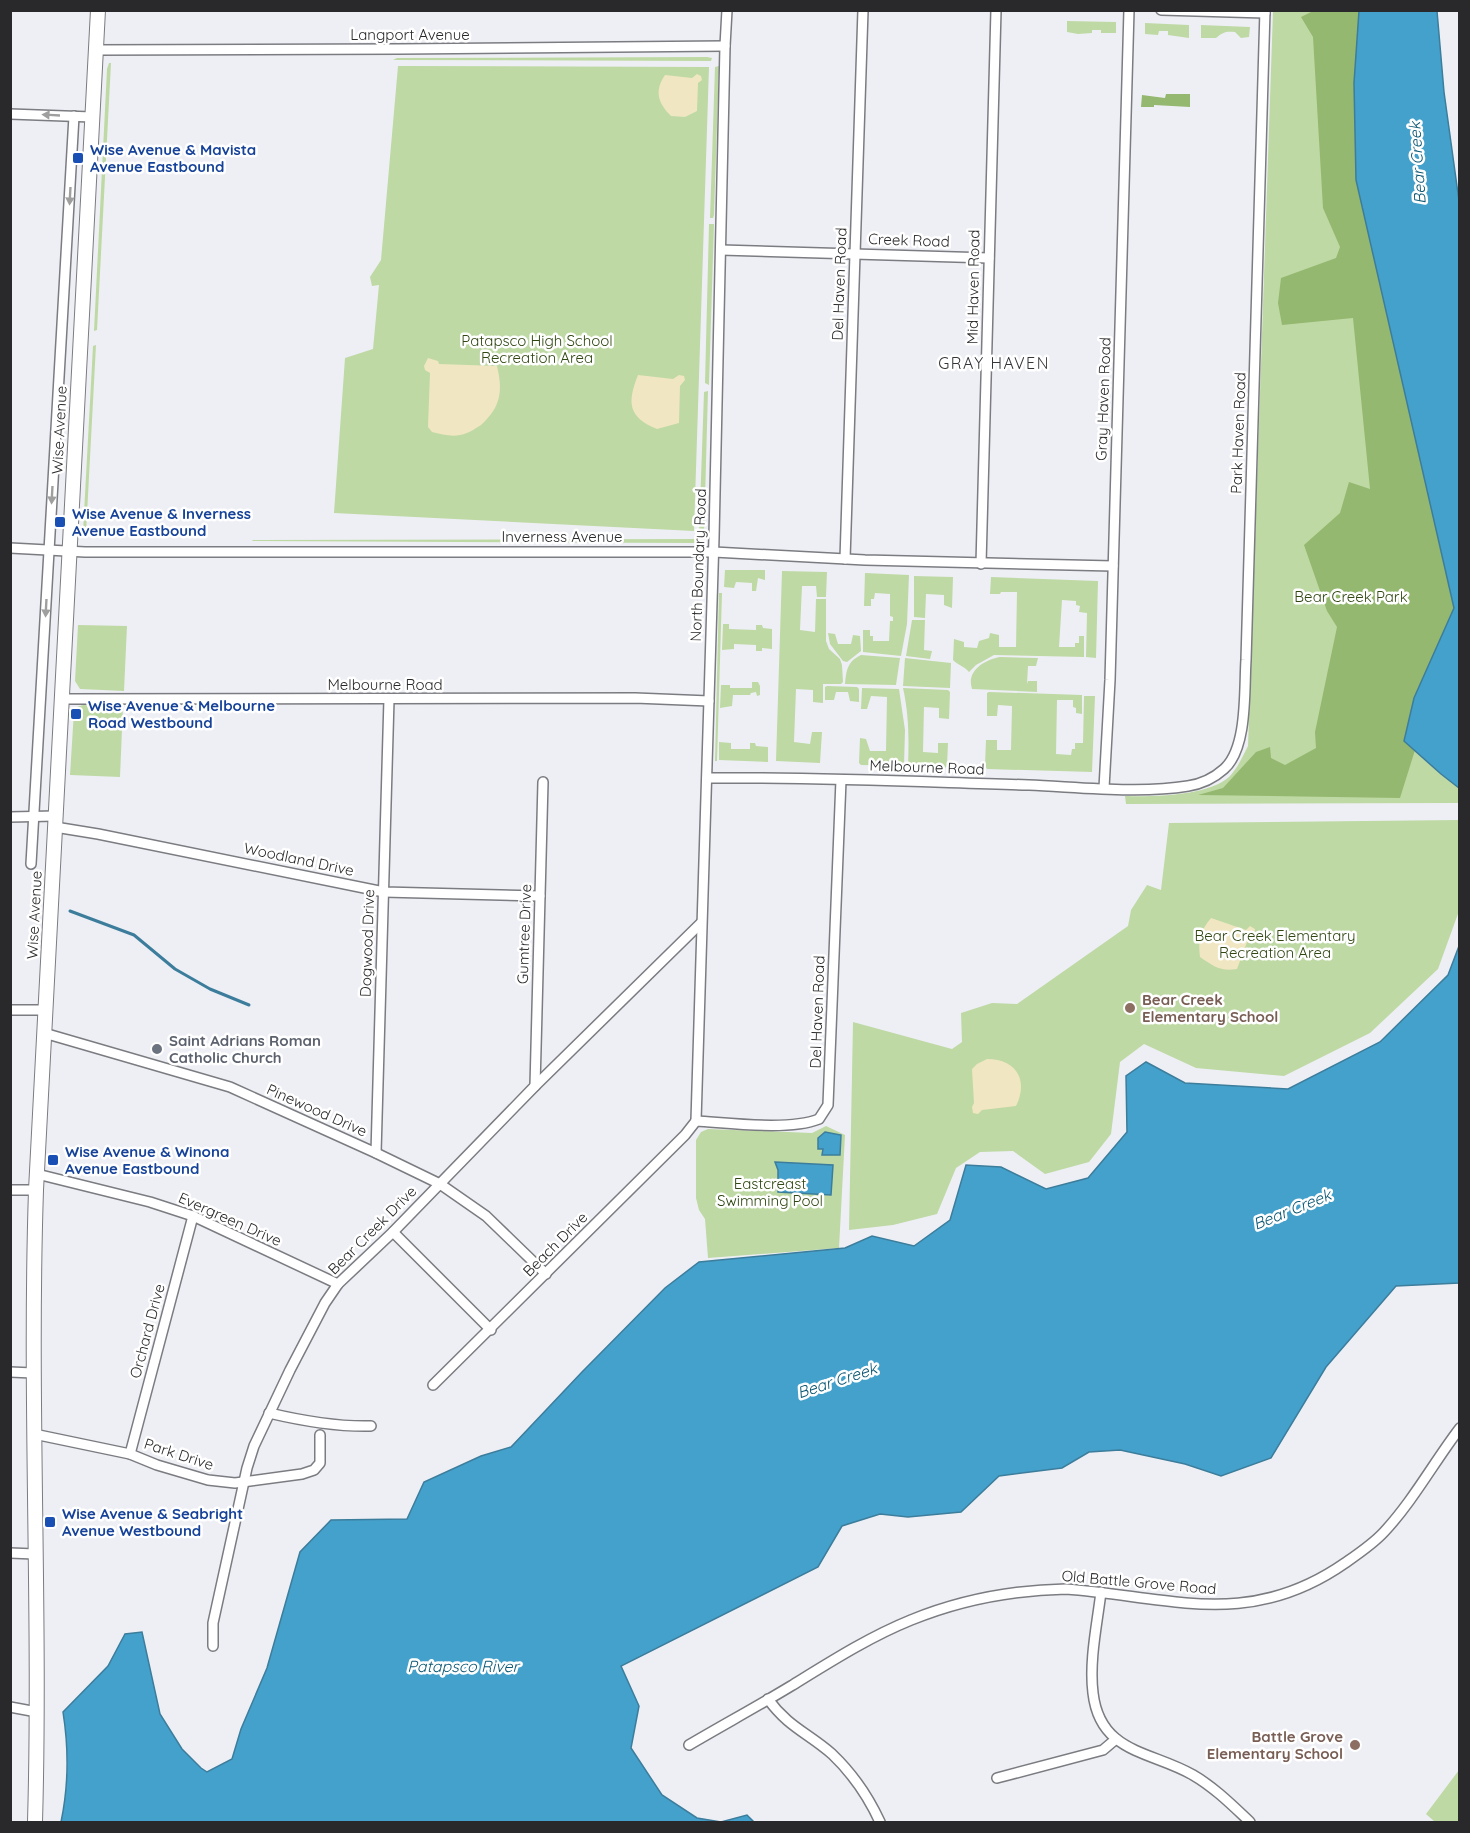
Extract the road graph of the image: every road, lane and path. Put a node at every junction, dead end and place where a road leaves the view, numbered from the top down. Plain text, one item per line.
1 (98, 10) edge
2 (727, 10) edge
3 (863, 10) edge
4 (996, 10) edge
5 (1129, 10) edge
6 (1161, 10) edge
7 (1265, 12) edge
8 (725, 46) junction
9 (96, 50) junction
10 (10, 114) edge
11 (74, 116) junction
12 (92, 117) junction
13 (721, 250) junction
14 (856, 254) junction
15 (988, 258) junction
16 (10, 548) edge
17 (49, 550) junction
18 (69, 551) junction
19 (714, 552) junction
20 (844, 559) junction
21 (981, 564) junction
22 (1113, 566) junction
23 (62, 699) junction
24 (389, 699) junction
25 (709, 701) junction
26 (707, 778) junction
27 (841, 780) junction
28 (543, 782) dead end
29 (1104, 788) junction
30 (1145, 789) joint
31 (34, 816) junction
32 (10, 817) edge
33 (55, 822) junction
34 (31, 864) dead end
35 (384, 892) junction
36 (540, 896) junction
37 (701, 923) junction
38 (10, 1010) edge
39 (45, 1010) junction
40 (44, 1033) junction
41 (535, 1086) junction
42 (696, 1121) junction
43 (376, 1153) junction
44 (37, 1174) junction
45 (440, 1184) junction
46 (10, 1190) edge
47 (36, 1190) junction
48 (193, 1216) junction
49 (393, 1232) junction
50 (546, 1274) junction
51 (338, 1284) junction
52 (491, 1330) junction
53 (10, 1372) edge
54 (33, 1373) junction
55 (433, 1386) dead end
56 (269, 1413) junction
57 (371, 1426) dead end
58 (1460, 1428) edge
59 (34, 1434) junction
60 (320, 1435) dead end
61 (130, 1454) junction
62 (243, 1482) junction
63 (10, 1553) edge
64 (35, 1554) junction
65 (1101, 1592) junction
66 (213, 1646) dead end
67 (768, 1700) junction
68 (10, 1707) edge
69 (37, 1712) junction
70 (1116, 1739) junction
71 (689, 1744) dead end
72 (997, 1778) dead end
73 (35, 1822) edge
74 (880, 1822) edge
75 (1250, 1822) edge

1 - 9 main road, Wise Avenue
2 - 8 street, North Boundary Road
3 - 14 street, Del Haven Road
4 - 15 street, Mid Haven Road
5 - 22 street, Gray Haven Road
6 - 7 street
7 - 30 street, Park Haven Road
8 - 9 street, Langport Avenue
8 - 13 street, North Boundary Road
9 - 12 main road, Wise Avenue
11 -> 10 street
11 - 12 street
11 -> 17 street, Wise Avenue
12 - 18 main road, Wise Avenue
13 - 14 street, Creek Road
13 - 19 street, North Boundary Road
14 - 15 street, Creek Road
14 - 20 street, Del Haven Road
15 - 21 street, Mid Haven Road
16 - 17 street, Inverness Avenue
17 - 18 street, Inverness Avenue
17 -> 31 street, Wise Avenue
18 - 19 street, Inverness Avenue
18 - 23 main road, Wise Avenue
19 - 20 street, Inverness Avenue
19 - 25 street, North Boundary Road
20 - 21 street, Inverness Avenue
21 - 22 street, Inverness Avenue
22 - 29 street, Gray Haven Road
23 - 24 street, Melbourne Road
23 - 33 main road, Wise Avenue
24 - 25 street, Melbourne Road
24 - 35 street, Dogwood Drive
25 - 26 street, North Boundary Road
26 - 27 street, Melbourne Road
26 - 37 street, North Boundary Road
27 - 29 street, Melbourne Road
27 - 42 street, Del Haven Road
28 - 36 street, Gumtree Drive
29 - 30 street, Melbourne Road
31 - 32 street, Woodland Drive
31 - 33 street, Woodland Drive
31 - 34 street, Wise Avenue
33 - 35 street, Woodland Drive
33 - 39 main road, Wise Avenue
35 - 36 street, Woodland Drive
35 - 43 street, Dogwood Drive
36 - 41 street, Gumtree Drive
37 - 41 street, Bear Creek Drive
37 - 42 street, North Boundary Road
38 - 39 street
39 - 40 main road, Wise Avenue
40 - 43 street, Pinewood Drive
40 - 44 main road, Wise Avenue
41 - 45 street, Bear Creek Drive
42 - 50 street, Beach Drive
43 - 45 street, Pinewood Drive
44 - 47 main road, Wise Avenue
44 - 48 street, Evergreen Drive
45 - 49 street, Bear Creek Drive
45 - 50 street, Pinewood Drive
46 - 47 street
47 - 54 main road, Wise Avenue
48 - 51 street, Evergreen Drive
48 - 61 street, Orchard Drive
49 - 51 street, Bear Creek Drive
49 - 52 street
50 - 52 street, Beach Drive
51 - 56 street, Bear Creek Drive
52 - 55 street, Beach Drive
53 - 54 street
54 - 59 main road, Wise Avenue
56 - 57 street
56 - 62 street, Bear Creek Drive
58 - 65 street, Old Battle Grove Road
59 - 61 street, Park Drive
59 - 64 main road, Wise Avenue
60 - 62 street, Park Drive
61 - 62 street, Park Drive
62 - 66 street, Bear Creek Drive
63 - 64 street
64 - 69 main road, Wise Avenue
65 - 67 street, Old Battle Grove Road
65 - 70 street
67 - 71 street, Old Battle Grove Road
67 - 74 street
68 - 69 street
69 - 73 main road, Wise Avenue
70 - 72 street
70 - 75 street

